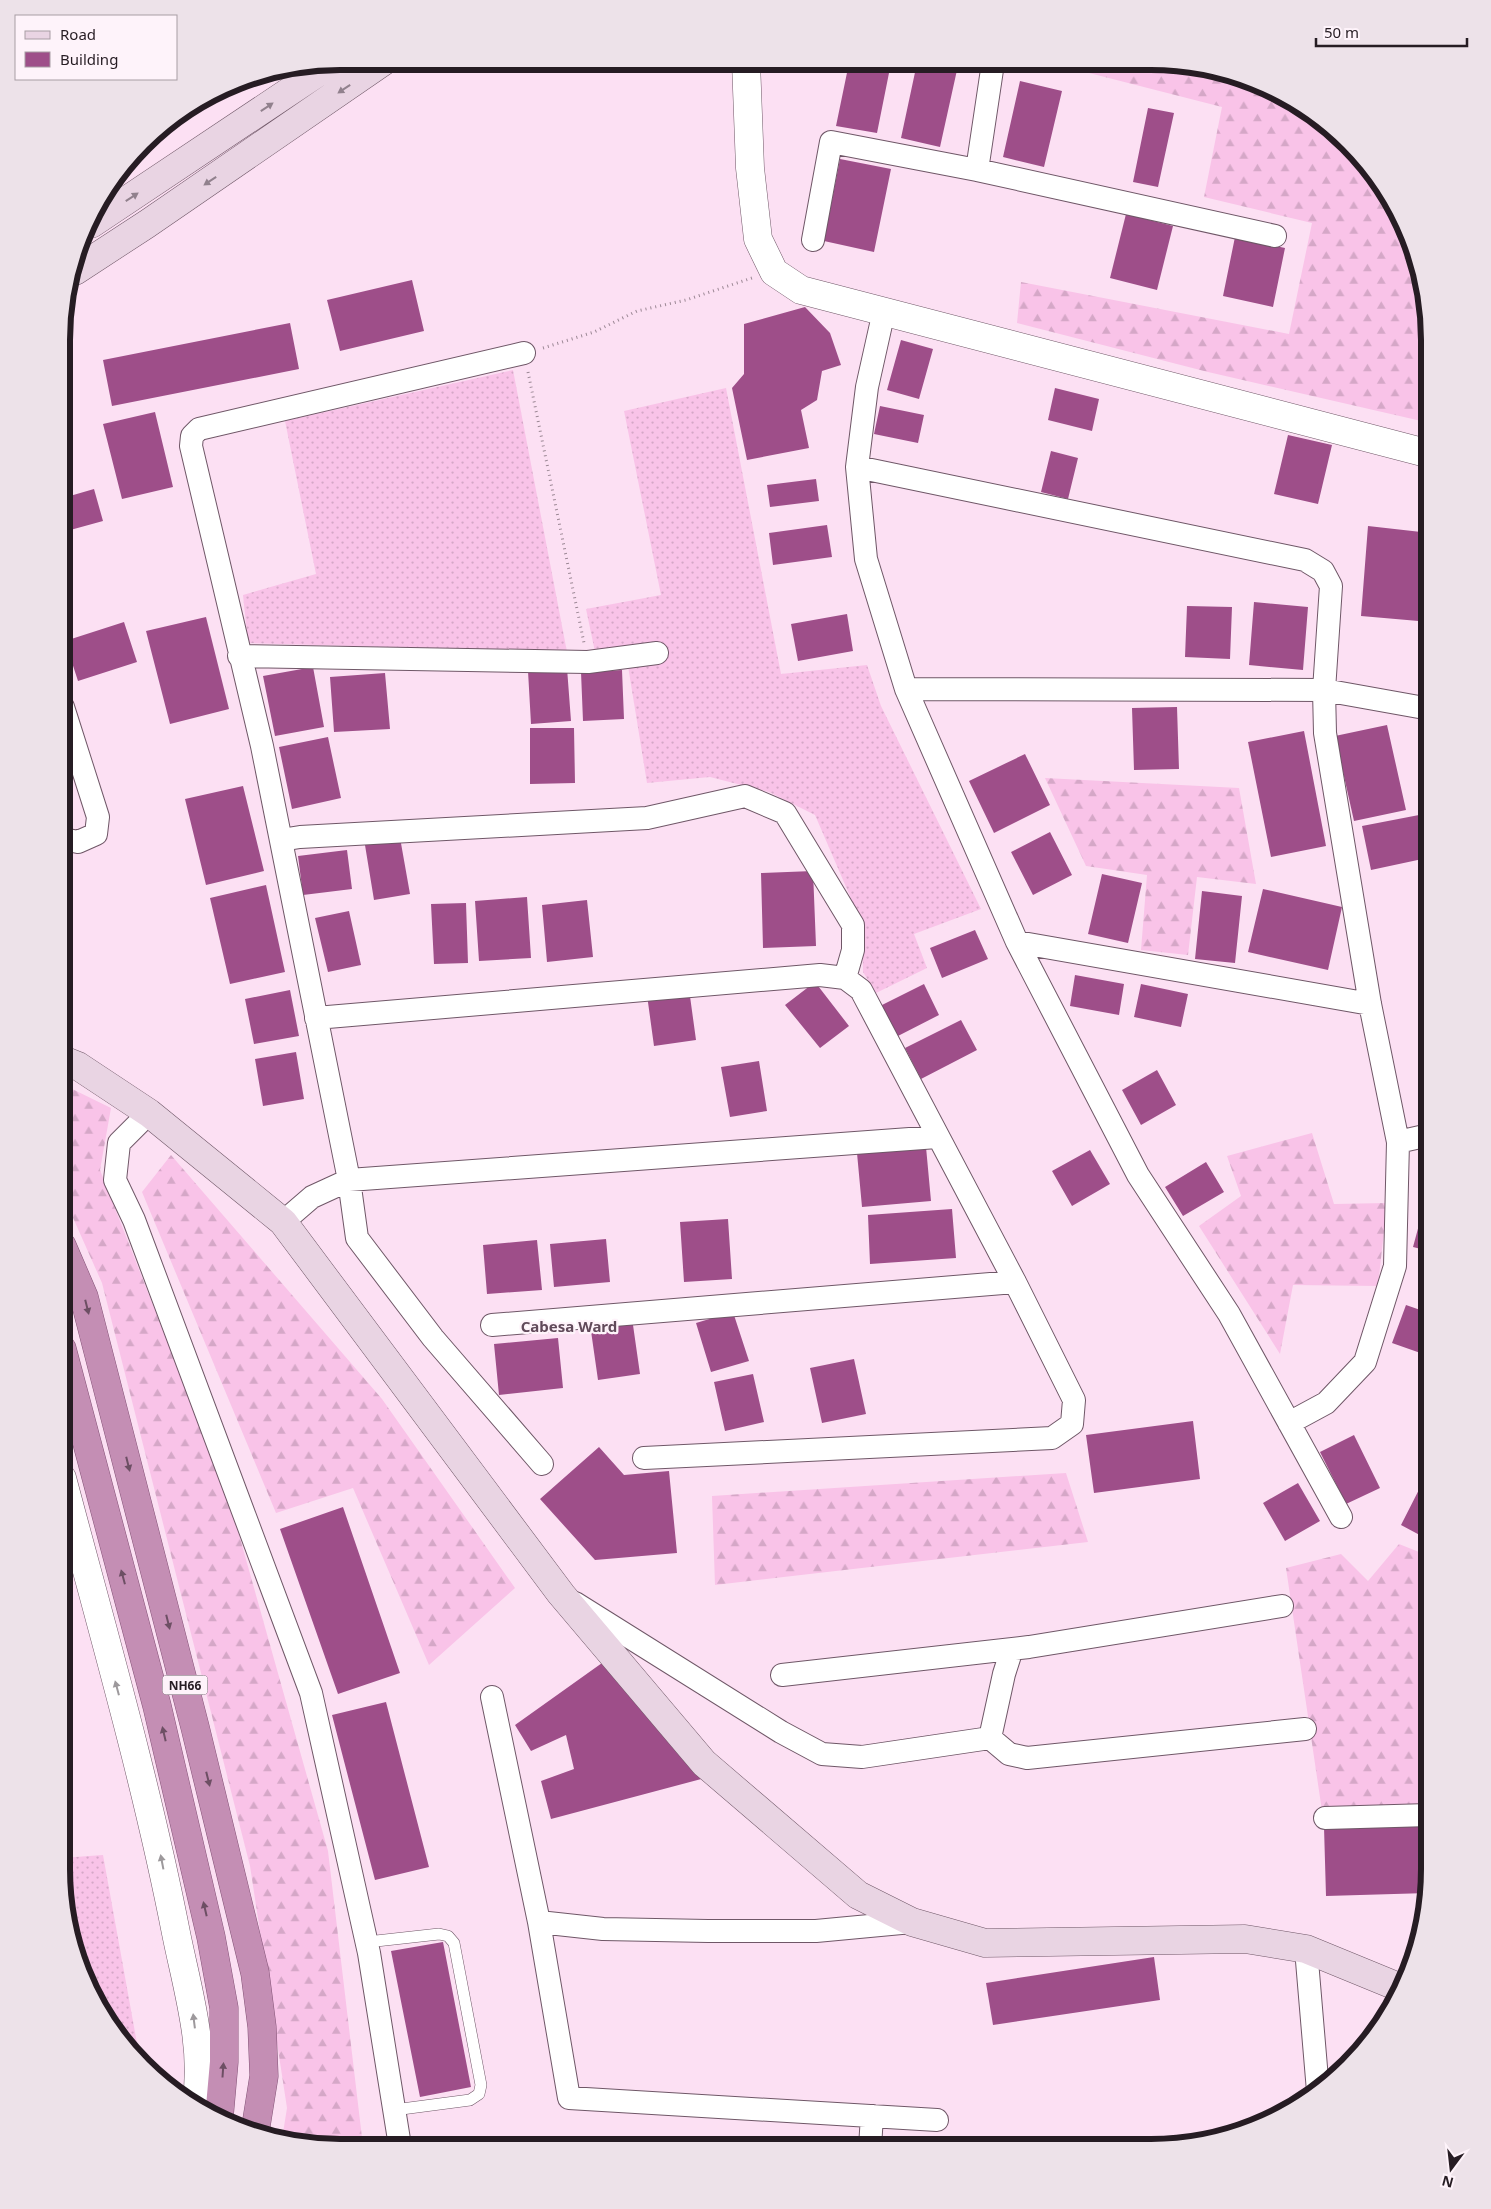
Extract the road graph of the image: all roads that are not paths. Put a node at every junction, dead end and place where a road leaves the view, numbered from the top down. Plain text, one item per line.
1 (371, 70) edge
2 (746, 70) edge
3 (992, 70) edge
4 (320, 71) edge
5 (977, 170) junction
6 (99, 218) edge
7 (1275, 236) dead end
8 (813, 240) dead end
9 (80, 268) edge
10 (884, 311) junction
11 (524, 353) road end
12 (1421, 452) edge
13 (858, 466) junction
14 (657, 653) dead end
15 (239, 656) junction
16 (906, 689) junction
17 (1324, 690) junction
18 (1421, 707) edge
19 (70, 729) edge
20 (70, 840) edge
21 (280, 840) junction
22 (1017, 942) junction
23 (845, 978) junction
24 (1370, 1004) junction
25 (316, 1018) junction
26 (70, 1063) edge
27 (149, 1112) junction
28 (937, 1137) junction
29 (1421, 1137) edge
30 (1398, 1142) junction
31 (349, 1180) junction
32 (282, 1222) junction
33 (70, 1265) edge
34 (1015, 1282) junction
35 (492, 1324) dead end
36 (70, 1379) edge
37 (1289, 1422) junction
38 (644, 1458) dead end
39 (542, 1464) dead end
40 (70, 1508) edge
41 (1341, 1517) dead end
42 (561, 1594) junction
43 (1282, 1606) dead end
44 (1012, 1649) junction
45 (782, 1675) dead end
46 (492, 1697) dead end
47 (1304, 1730) dead end
48 (990, 1738) junction
49 (1421, 1815) edge
50 (1326, 1818) dead end
51 (539, 1922) junction
52 (912, 1922) junction
53 (367, 1942) junction
54 (1306, 1949) junction
55 (1394, 1986) edge
56 (1317, 2081) edge
57 (197, 2098) edge
58 (220, 2110) edge
59 (394, 2110) junction
60 (872, 2116) junction
61 (937, 2120) dead end
62 (256, 2126) edge
63 (399, 2139) edge
64 (871, 2139) edge

1 -> 9 main road
2 - 10 street
3 - 5 street
6 -> 4 main road
5 - 7 street
5 - 8 street
10 - 12 street
10 - 13 street
11 - 15 street
13 - 16 street
13 - 17 street
14 - 15 street
15 - 21 street
16 - 17 street
16 - 22 street
17 - 18 street
17 - 24 street
19 - 20 street
21 - 23 street
21 - 25 street
22 - 24 street
22 - 37 street
23 - 25 street
23 - 28 street
24 - 30 street
25 - 31 street
26 - 27 main road
27 - 32 main road
27 - 53 street
28 - 31 street
28 - 34 street
29 - 30 street
30 - 37 street
31 - 32 street
31 - 39 street
32 - 42 main road
33 -> 62 highway, NH66
34 - 35 street
34 - 38 street
58 -> 36 highway, NH66
37 - 41 street
57 -> 40 street
42 - 48 street
42 - 52 main road
43 - 44 street
44 - 45 street
44 - 48 street
46 - 51 street
47 - 48 street
49 - 50 street
51 - 52 street
51 - 60 street
52 - 54 main road
53 - 59 street
53 - 59 lane
54 - 55 main road
54 - 56 street
59 - 63 street
60 - 61 street
60 - 64 street

